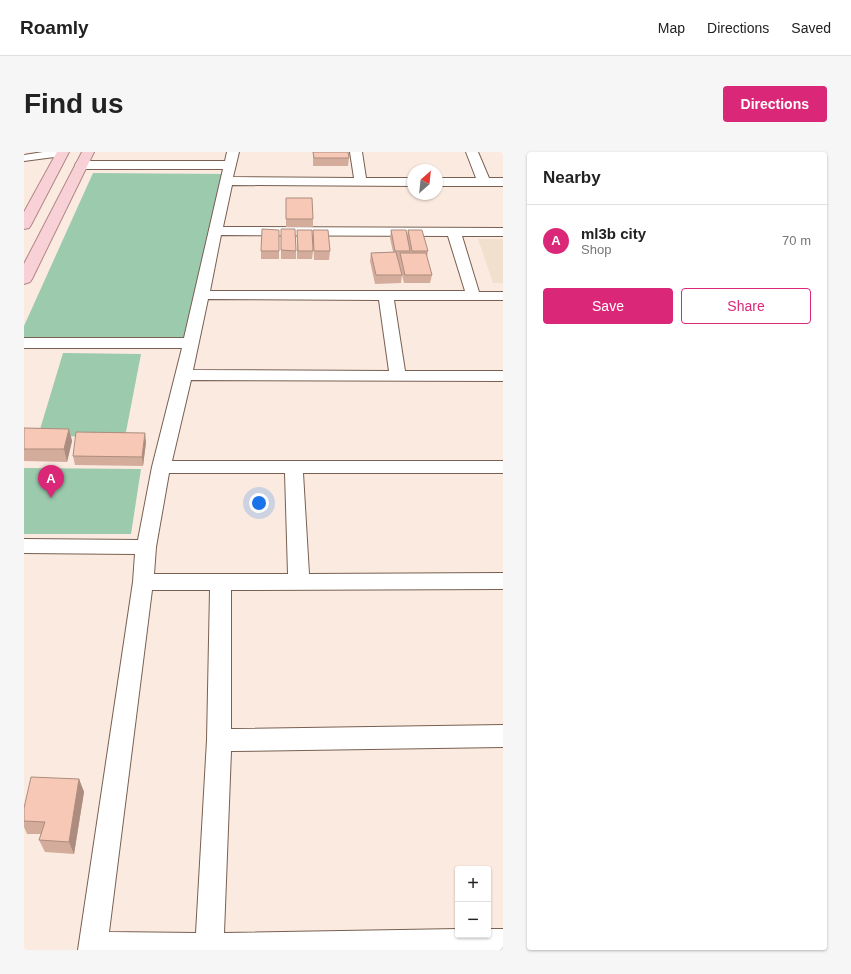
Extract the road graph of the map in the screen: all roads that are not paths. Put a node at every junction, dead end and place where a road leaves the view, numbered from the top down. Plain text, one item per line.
1 (88, 152) edge
2 (356, 152) edge
3 (472, 152) edge
4 (63, 153) edge
5 (24, 158) edge
6 (81, 165) junction
7 (230, 166) edge
8 (360, 182) junction
9 (407, 182) edge
10 (443, 182) edge
11 (484, 182) junction
12 (503, 182) edge
13 (24, 225) edge
14 (216, 231) junction
15 (454, 232) junction
16 (503, 232) edge
17 (24, 280) edge
18 (202, 295) junction
19 (473, 295) junction
20 (386, 296) junction
21 (503, 296) edge
22 (24, 343) edge
23 (190, 343) junction
24 (184, 374) junction
25 (398, 375) junction
26 (502, 379) edge
27 (294, 466) junction
28 (161, 467) junction
29 (503, 467) edge
30 (24, 546) edge
31 (146, 547) junction
32 (503, 581) edge
33 (144, 582) junction
34 (221, 582) junction
35 (299, 582) junction
36 (503, 736) edge
37 (219, 740) junction
38 (503, 942) edge
39 (209, 947) junction
40 (92, 948) edge

1 - 6 main road
2 - 8 street
3 - 11 street
4 - 5 street
4 - 13 main road
6 - 7 street
6 - 17 main road
7 - 8 street
7 - 14 street
8 - 9 street
10 - 11 street
11 - 12 street
14 - 15 street
14 - 18 street
15 - 16 street
15 - 19 street
18 - 20 street
18 - 23 street
19 - 20 street
19 - 21 street
20 - 25 street
22 - 23 street
23 - 24 street
24 - 25 street
24 - 28 street
25 - 26 street
27 - 28 street
27 - 29 street
27 - 35 street
28 - 31 street
30 - 31 street
31 - 33 street
32 - 35 street
33 - 34 street
33 - 40 street
34 - 35 street
34 - 37 street
36 - 37 street
37 - 39 street
38 - 39 street
39 - 40 street

